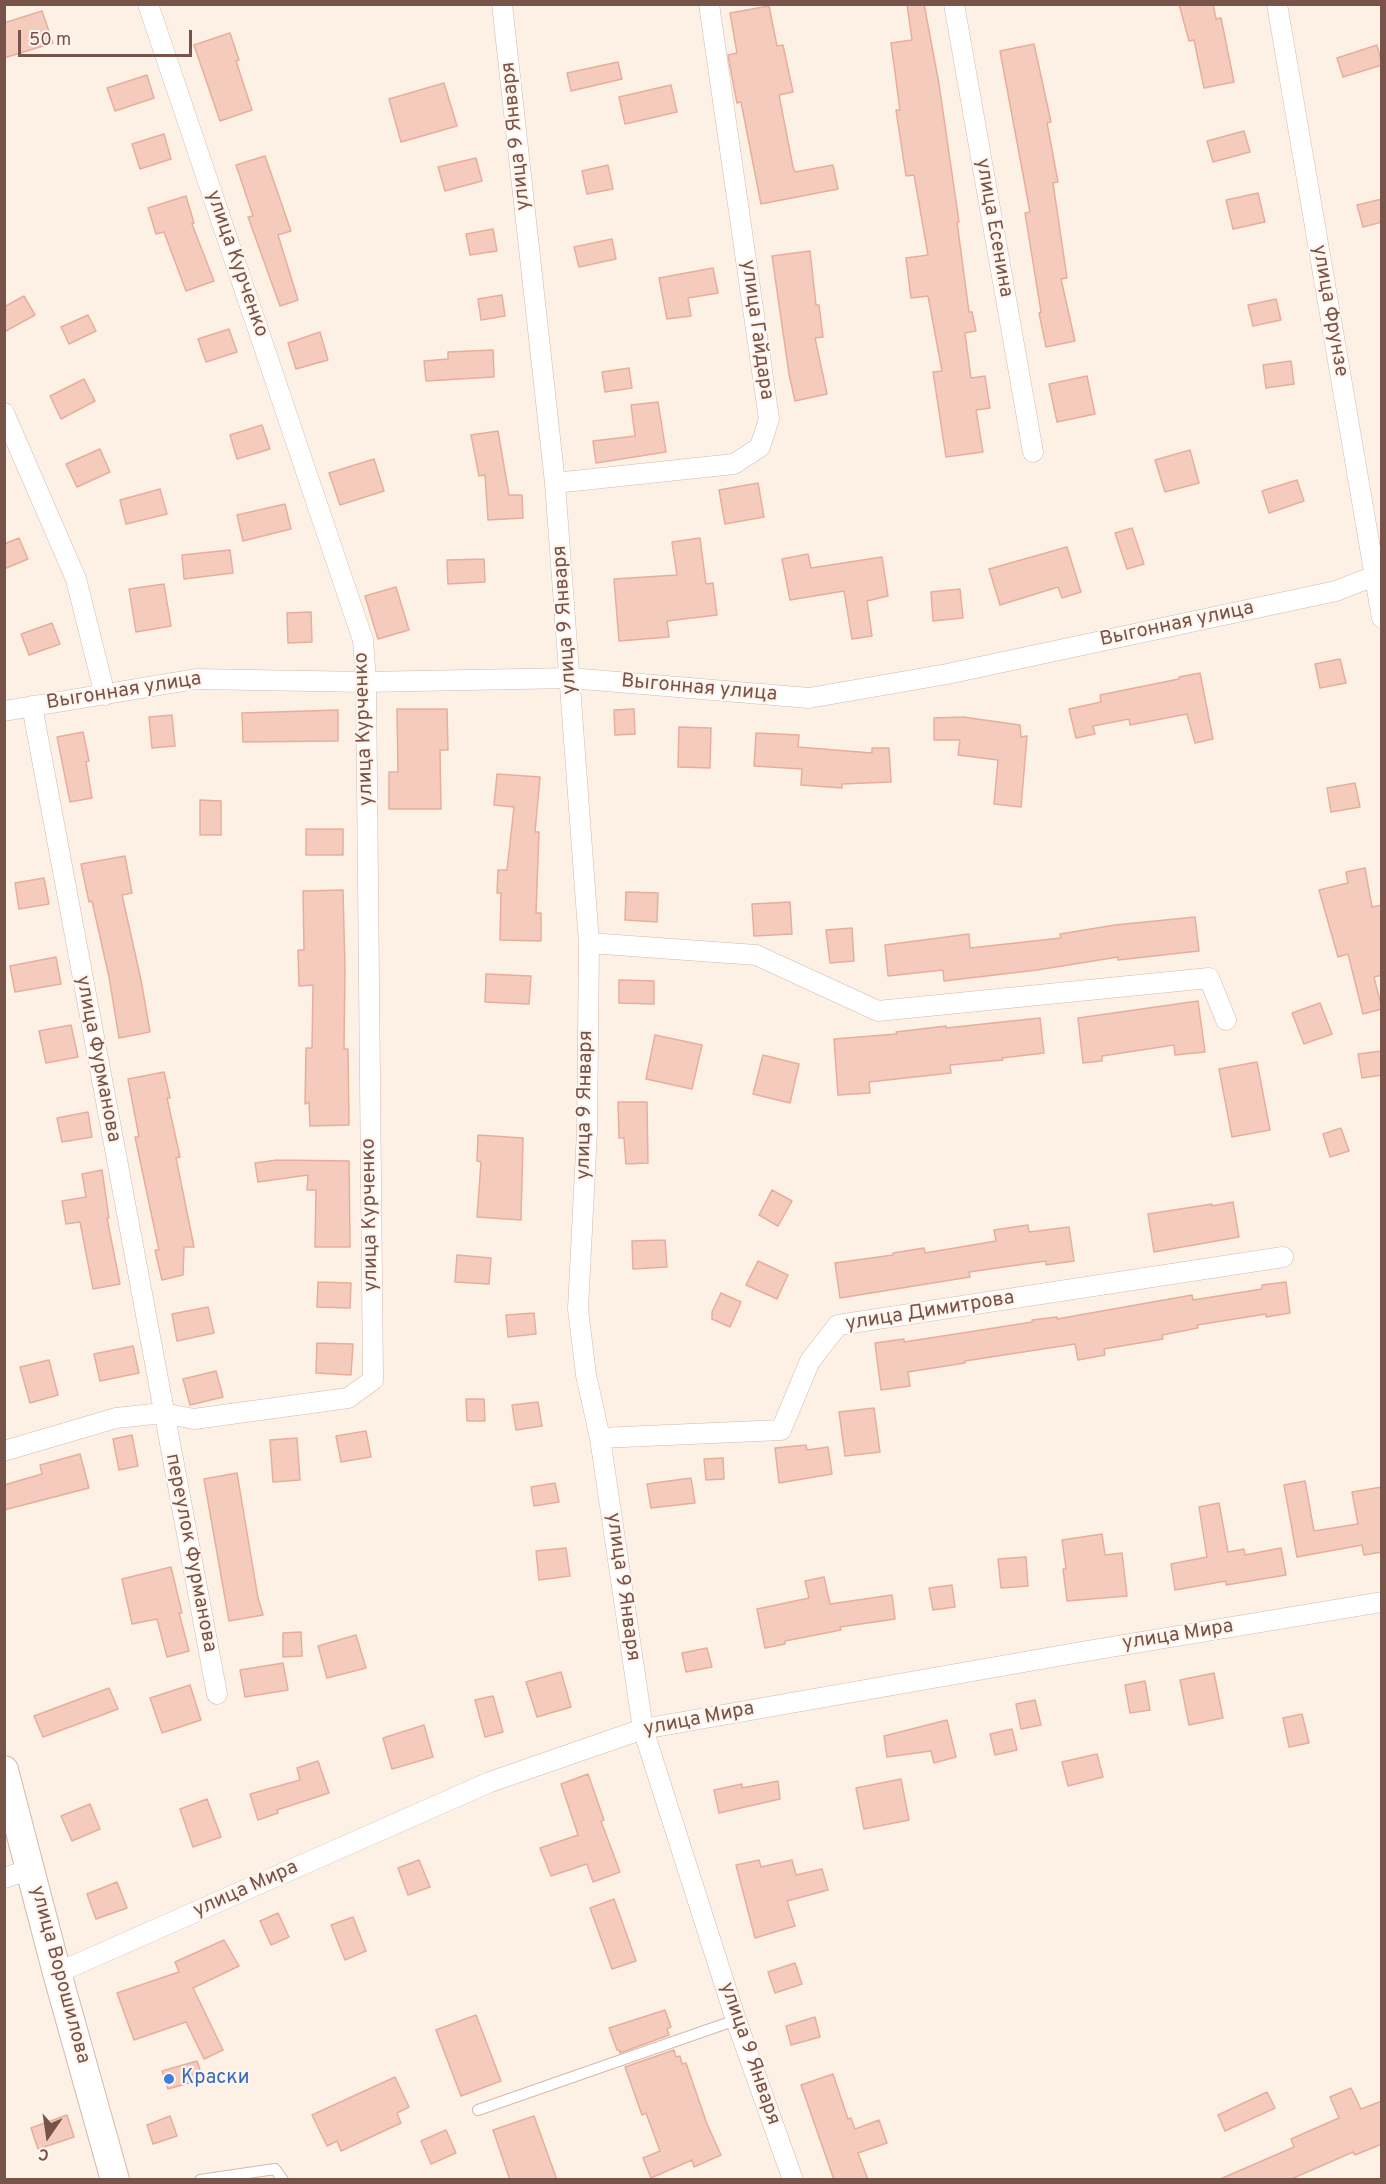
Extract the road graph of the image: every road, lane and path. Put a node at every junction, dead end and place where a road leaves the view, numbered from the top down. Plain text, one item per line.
1 (148, 4) edge
2 (502, 4) edge
3 (708, 4) edge
4 (954, 4) edge
5 (1277, 4) edge
6 (4, 413) edge
7 (1033, 452) dead end
8 (555, 483) junction
9 (1378, 574) edge
10 (1382, 618) edge
11 (570, 678) junction
12 (366, 682) junction
13 (105, 695) junction
14 (32, 706) junction
15 (4, 711) edge
16 (589, 943) junction
17 (1226, 1020) dead end
18 (1283, 1257) dead end
19 (163, 1413) junction
20 (600, 1438) junction
21 (4, 1451) edge
22 (1382, 1602) edge
23 (217, 1694) dead end
24 (643, 1729) junction
25 (4, 1770) edge
26 (18, 1874) edge
27 (57, 1973) junction
28 (736, 2020) junction
29 (478, 2110) dead end
30 (115, 2180) edge
31 (200, 2180) edge
32 (284, 2180) edge
33 (793, 2180) edge

1 - 12 street, улица Курченко
2 - 8 street, улица 9 Января
3 - 8 street, улица Гайдара
4 - 7 street, улица Есенина
5 - 9 street, улица Фрунзе
6 - 13 street
8 - 11 street, улица 9 Января
9 - 10 street, улица Фрунзе
9 - 11 street, Выгонная улица
11 - 12 street, Выгонная улица
11 - 16 street, улица 9 Января
12 - 13 street, Выгонная улица
12 - 19 street, улица Курченко
13 - 14 street, Выгонная улица
14 - 15 street, Выгонная улица
14 - 19 street, улица Фурманова
16 - 17 street
16 - 20 street, улица 9 Января
18 - 20 street, улица Димитрова
19 - 21 street
19 - 23 street, переулок Фурманова
20 - 24 street, улица 9 Января
22 - 24 street, улица Мира
24 - 27 street, улица Мира
24 - 28 street, улица 9 Января
25 - 26 main road, улица Ворошилова
26 - 27 main road, улица Ворошилова
27 - 30 main road, улица Ворошилова
28 - 29 lane
28 - 33 street, улица 9 Января
31 - 32 lane

